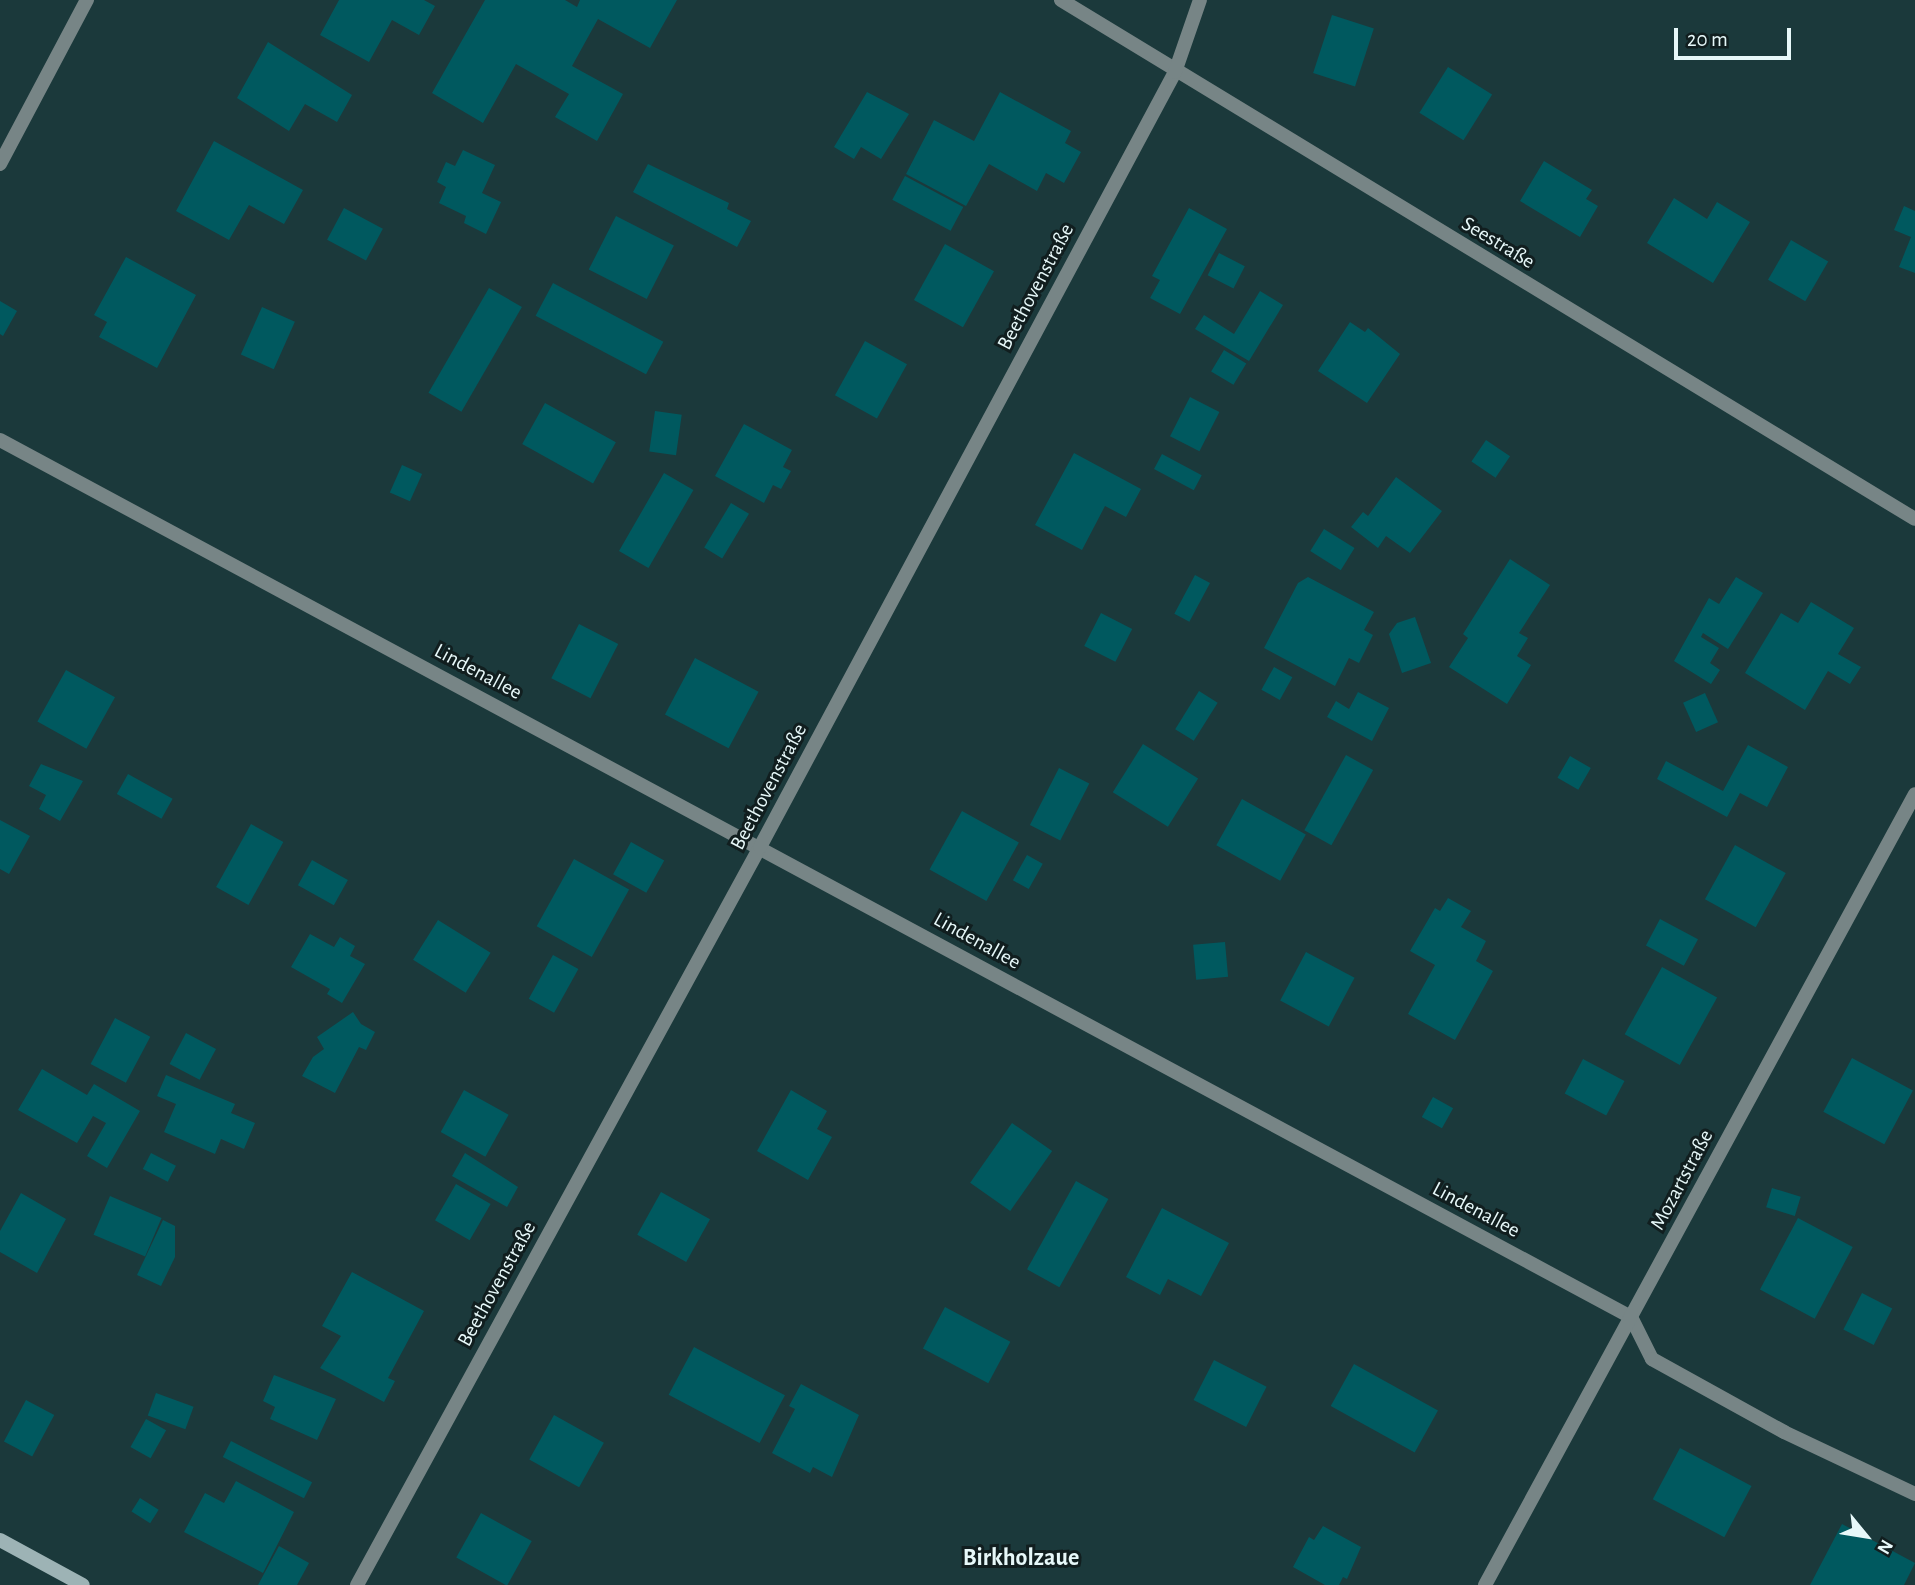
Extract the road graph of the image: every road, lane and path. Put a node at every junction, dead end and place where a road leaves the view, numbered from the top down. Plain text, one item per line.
1 (87, 0) edge
2 (1061, 0) edge
3 (1200, 0) edge
4 (1175, 72) junction
5 (0, 163) edge
6 (0, 440) edge
7 (1915, 519) edge
8 (1915, 794) edge
9 (760, 847) junction
10 (1631, 1317) junction
11 (1915, 1494) edge
12 (0, 1540) edge
13 (83, 1585) edge
14 (357, 1585) edge
15 (1485, 1585) edge

1 - 5 street
2 - 4 street, Seestraße
3 - 4 street, Beethovenstraße
4 - 7 street, Seestraße
4 - 9 street, Beethovenstraße
6 - 9 street, Lindenallee
8 - 10 street, Mozartstraße
9 - 10 street, Lindenallee
9 - 14 street, Beethovenstraße
10 - 11 street
10 - 15 street, Mozartstraße
12 - 13 main road

